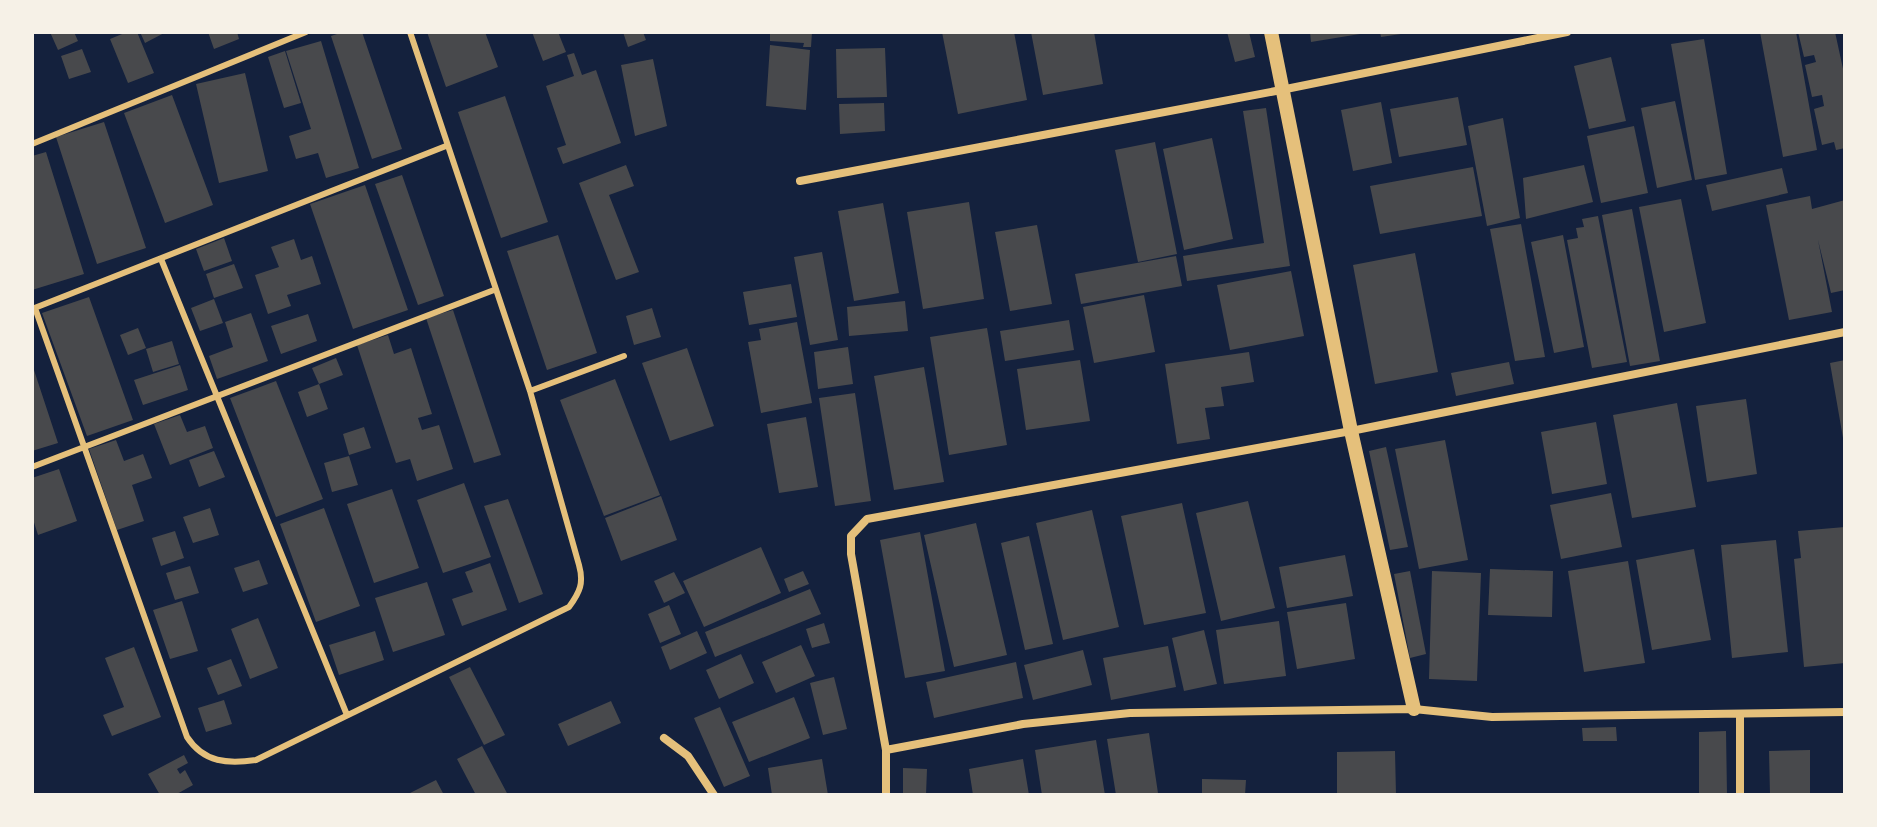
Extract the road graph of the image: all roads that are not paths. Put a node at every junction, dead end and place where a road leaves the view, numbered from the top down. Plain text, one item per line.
1 (306, 32) edge
2 (410, 32) edge
3 (1271, 32) edge
4 (1567, 32) edge
5 (1281, 90) junction
6 (32, 144) edge
7 (446, 146) junction
8 (800, 181) dead end
9 (161, 259) junction
10 (494, 290) junction
11 (33, 308) edge
12 (1845, 332) edge
13 (624, 356) dead end
14 (530, 391) junction
15 (217, 396) junction
16 (1351, 431) junction
17 (84, 447) junction
18 (32, 467) edge
19 (1414, 709) junction
20 (1845, 712) edge
21 (1740, 714) junction
22 (347, 715) junction
23 (664, 738) dead end
24 (886, 750) junction
25 (714, 795) edge
26 (886, 795) edge
27 (1740, 795) edge

1 - 6 lane
2 - 7 lane
3 - 5 street
4 - 5 street
5 - 8 street
5 - 16 street
7 - 9 lane
7 - 10 lane
9 - 11 lane
9 - 15 lane
10 - 14 lane
10 - 15 lane
11 - 17 lane
12 - 16 street
13 - 14 lane
14 - 22 lane
15 - 17 lane
15 - 22 lane
16 - 19 street
16 - 24 street
17 - 18 lane
17 - 22 lane
19 - 21 street
19 - 24 street
20 - 21 street
21 - 27 street
23 - 25 street
24 - 26 street

